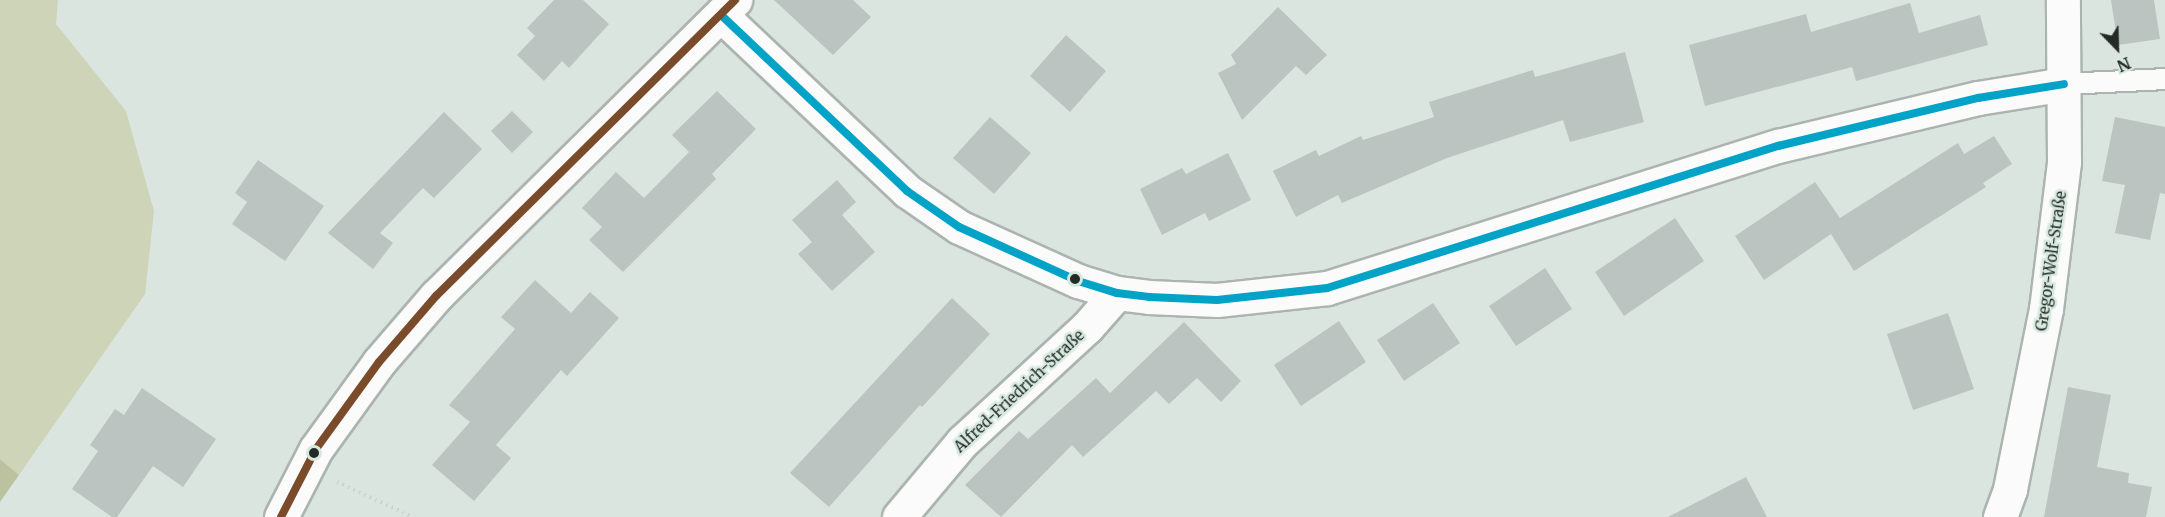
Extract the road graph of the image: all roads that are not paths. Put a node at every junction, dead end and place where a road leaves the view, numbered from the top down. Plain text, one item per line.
1 (2063, 0) edge
2 (728, 8) edge
3 (2165, 79) edge
4 (2064, 84) junction
5 (1117, 293) junction
6 (281, 517) edge
7 (899, 517) edge
8 (2000, 517) edge

1 - 4 street, Gregor-Wolf-Straße
2 - 5 street
2 - 6 street
3 - 4 lane
4 - 5 street
4 - 8 street, Gregor-Wolf-Straße
5 - 7 street, Alfred-Friedrich-Straße

